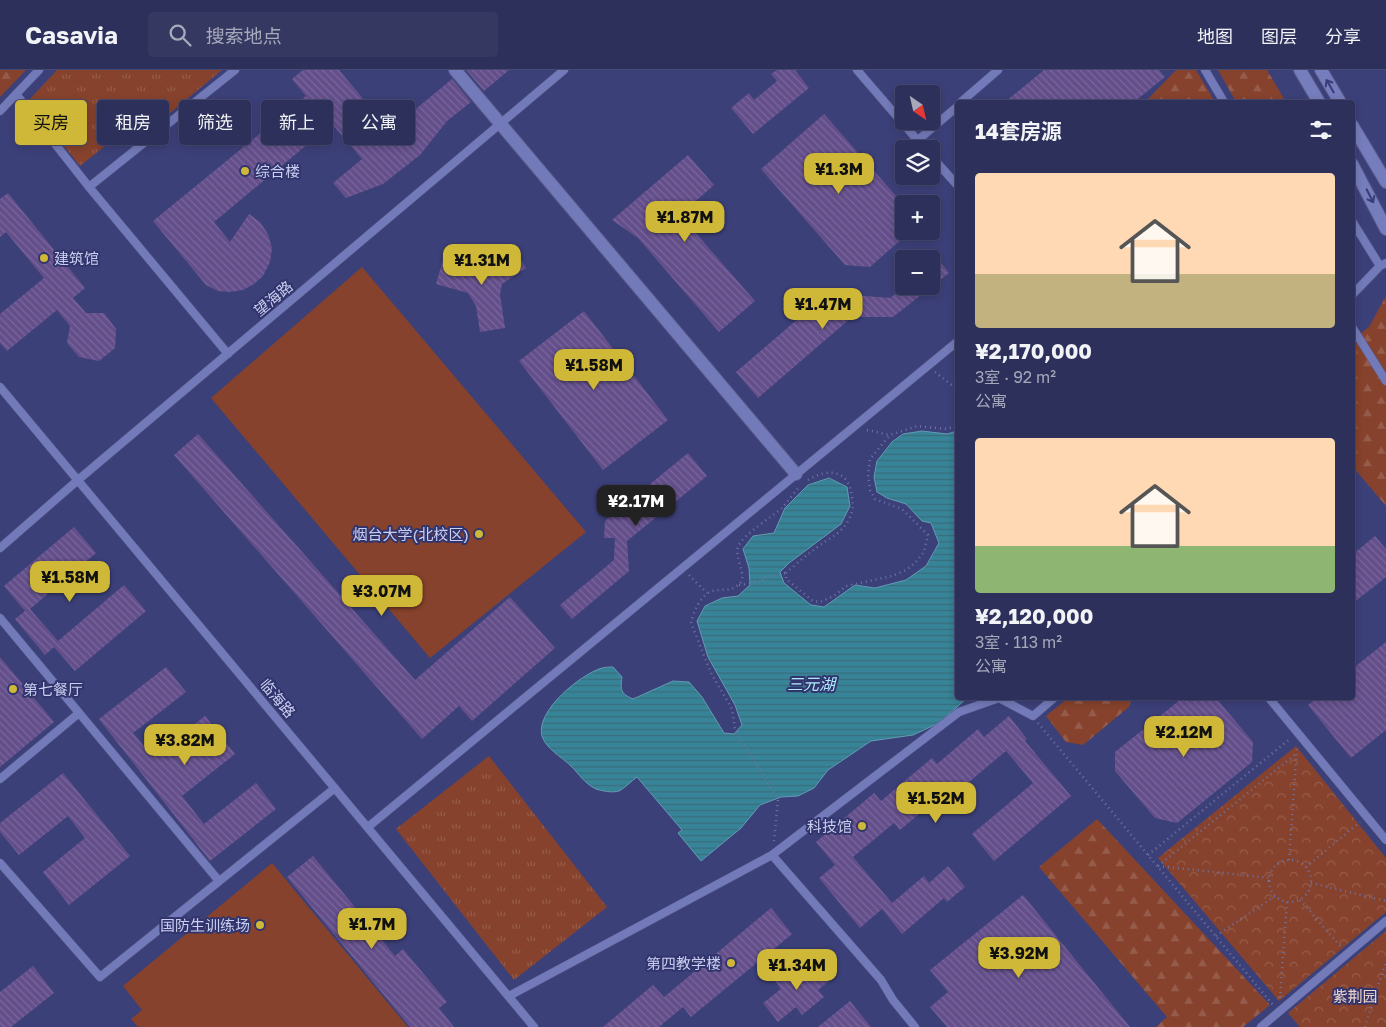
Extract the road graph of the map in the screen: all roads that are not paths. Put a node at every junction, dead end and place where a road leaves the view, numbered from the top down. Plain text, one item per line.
1 (39, 70) edge
2 (235, 70) edge
3 (455, 70) edge
4 (564, 70) edge
5 (857, 70) edge
6 (998, 70) edge
7 (1205, 70) edge
8 (1300, 70) edge
9 (1321, 70) edge
10 (16, 94) junction
11 (963, 100) edge
12 (1223, 100) edge
13 (1317, 100) edge
14 (1339, 100) edge
15 (955, 109) edge
16 (0, 111) edge
17 (500, 124) junction
18 (1355, 130) edge
19 (918, 140) joint
20 (1362, 141) junction
21 (1386, 163) edge
22 (940, 166) edge
23 (1355, 170) edge
24 (1386, 182) edge
25 (955, 183) edge
26 (89, 187) junction
27 (1355, 225) edge
28 (1386, 230) edge
29 (1383, 265) edge
30 (1355, 292) edge
31 (1355, 332) edge
32 (955, 343) edge
33 (228, 354) junction
34 (1386, 380) edge
35 (0, 387) edge
36 (796, 474) junction
37 (78, 480) junction
38 (0, 548) edge
39 (0, 618) edge
40 (993, 700) edge
41 (1003, 700) edge
42 (1052, 700) edge
43 (1271, 700) edge
44 (79, 713) junction
45 (0, 780) edge
46 (335, 788) junction
47 (368, 827) junction
48 (1386, 840) edge
49 (772, 855) junction
50 (0, 863) edge
51 (219, 881) junction
52 (1386, 921) edge
53 (509, 996) junction
54 (534, 1027) edge
55 (915, 1027) edge
56 (1260, 1027) edge

1 - 10 lane
2 - 26 lane
3 - 17 street
4 - 17 lane, 望海路
5 - 19 lane
6 - 11 lane
7 - 12 lane
8 - 13 main road
14 -> 9 main road
10 - 16 lane
10 - 26 lane
15 - 19 lane
17 - 33 lane, 望海路
17 - 36 street
18 - 20 main road
20 - 21 main road
20 - 24 main road
22 - 25 lane
23 -> 28 main road
26 - 33 lane
27 - 29 lane
29 - 30 lane
31 - 34 lane
32 - 36 lane
33 - 37 lane, 望海路
35 - 37 lane, 临海路
36 - 47 lane
37 - 38 lane, 望海路
37 - 46 lane, 临海路
39 - 44 lane
40 - 49 lane
41 - 42 lane
43 - 48 lane
44 - 45 lane
44 - 51 lane
46 - 47 lane, 临海路
46 - 51 lane
47 - 53 lane, 临海路
49 - 53 lane
49 - 55 lane
50 - 51 lane
52 - 56 lane
53 - 54 lane, 临海路

